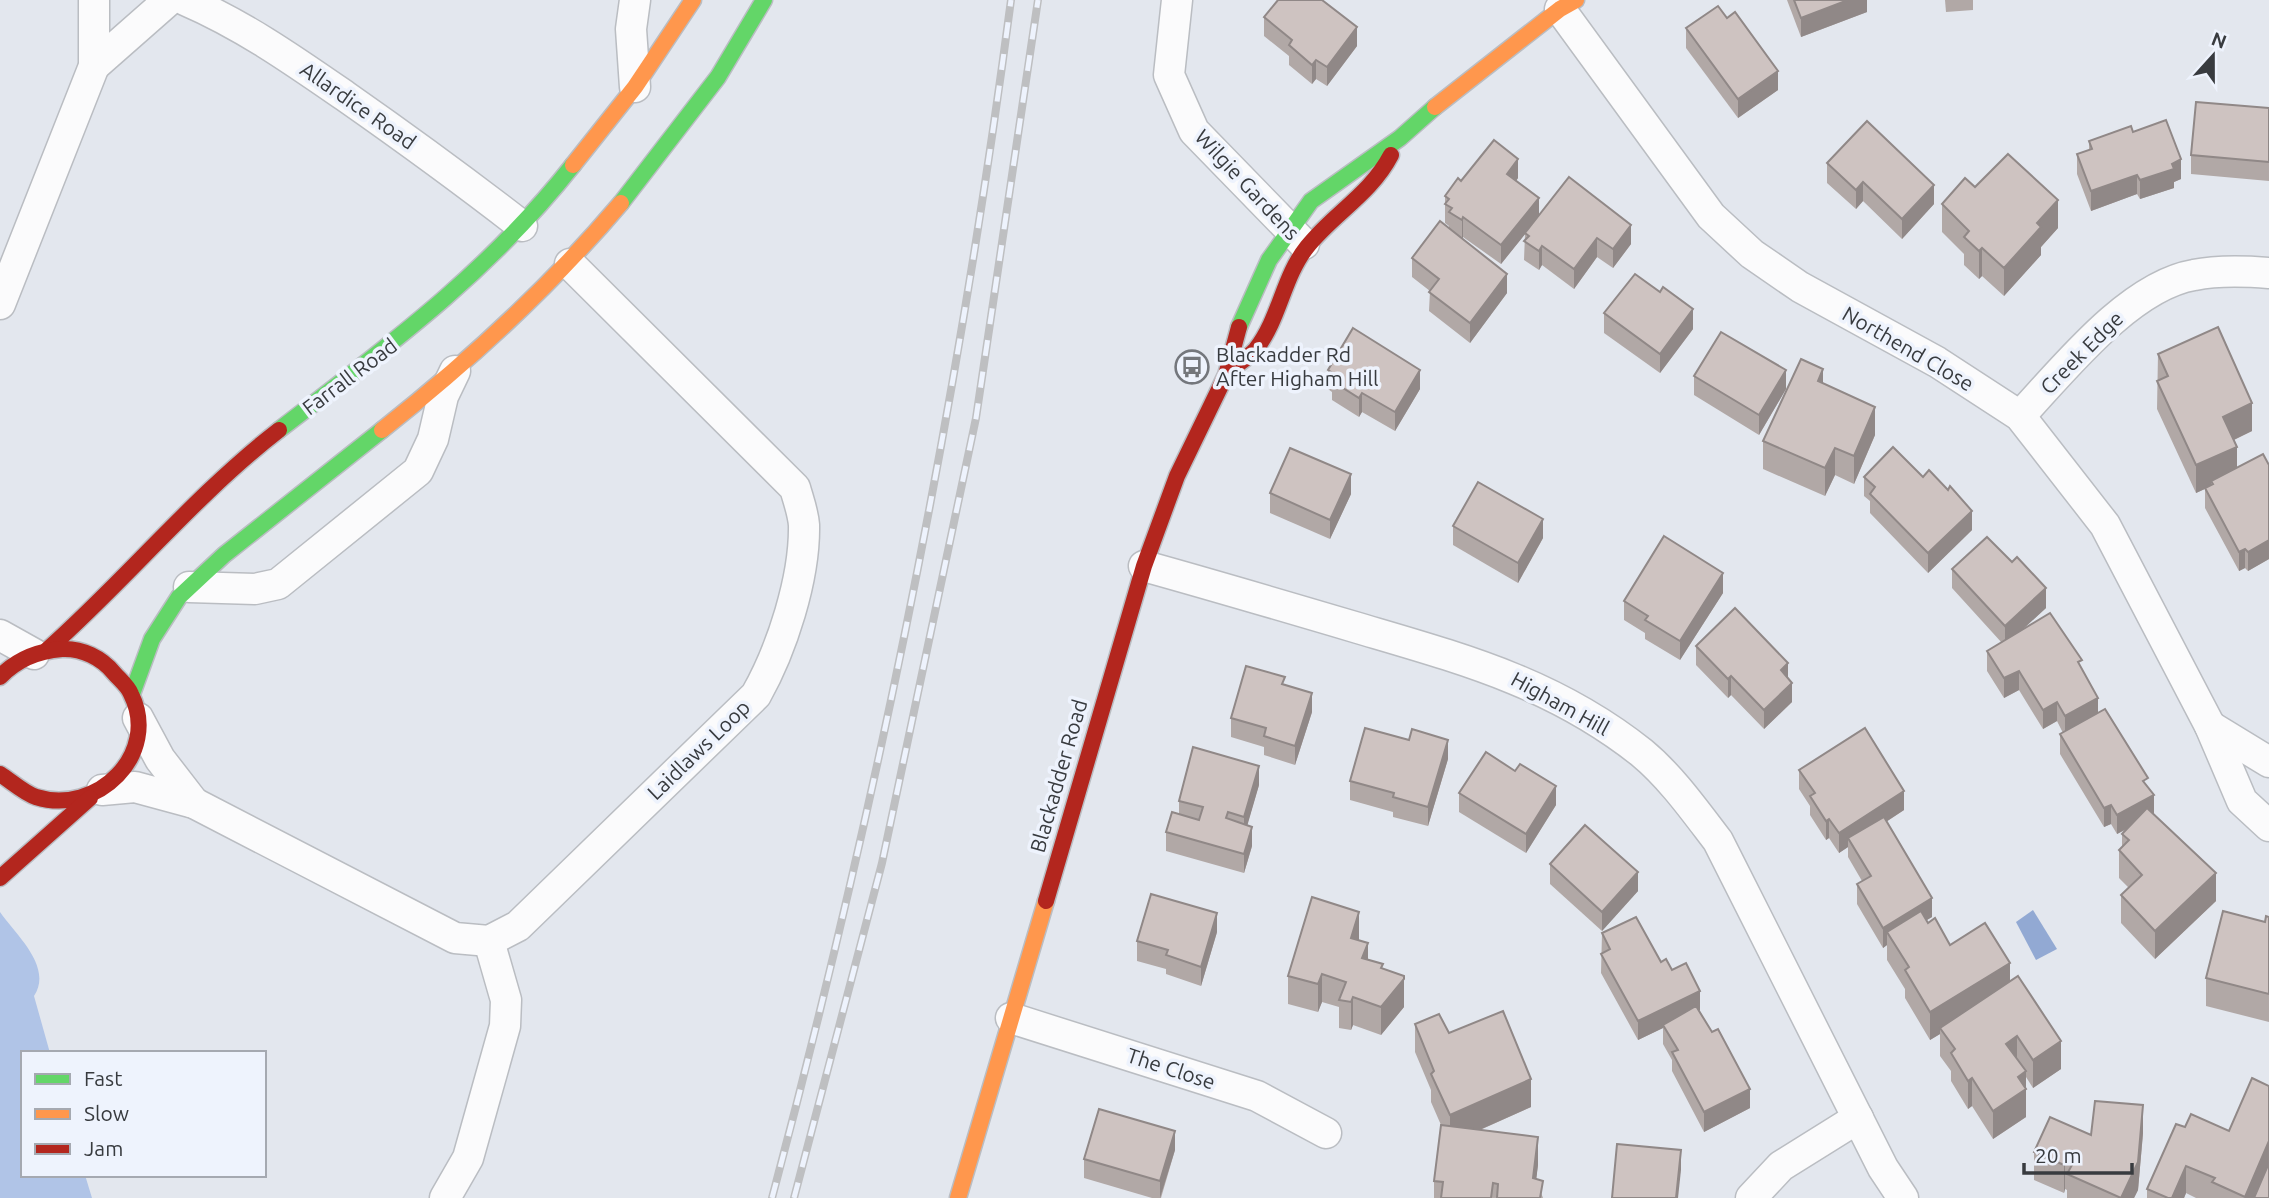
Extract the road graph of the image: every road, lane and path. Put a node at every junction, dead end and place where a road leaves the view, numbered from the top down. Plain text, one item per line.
1 (94, 0) edge
2 (169, 0) edge
3 (185, 0) edge
4 (635, 0) edge
5 (693, 0) edge
6 (764, 0) edge
7 (1177, 0) edge
8 (1568, 5) edge
9 (220, 7) edge
10 (94, 66) junction
11 (635, 87) junction
12 (1400, 138) junction
13 (522, 226) junction
14 (1299, 239) junction
15 (570, 264) junction
16 (2269, 273) edge
17 (3, 287) edge
18 (457, 368) junction
19 (1226, 374) junction
20 (2020, 416) junction
21 (1144, 566) junction
22 (189, 587) junction
23 (0, 635) edge
24 (40, 652) junction
25 (0, 677) edge
26 (135, 706) junction
27 (2210, 726) junction
28 (2269, 762) edge
29 (0, 774) edge
30 (96, 794) junction
31 (194, 803) junction
32 (2269, 825) edge
33 (0, 878) edge
34 (489, 942) junction
35 (1011, 1018) junction
36 (1858, 1118) junction
37 (1326, 1133) dead end
38 (445, 1198) edge
39 (958, 1198) edge
40 (1751, 1198) edge
41 (1903, 1198) edge

1 - 10 street
2 - 10 street
3 - 9 street, Allardice Road
4 - 11 street
5 - 11 main road, Farrall Road
6 - 15 main road
7 - 14 street, Wilgie Gardens
8 - 12 main road, Blackadder Road
8 - 20 street, Northend Close
9 - 13 street, Allardice Road
10 - 17 street
11 - 13 main road, Farrall Road
12 - 14 main road, Blackadder Road
12 - 14 main road, Blackadder Road
13 - 24 main road, Farrall Road
14 - 19 main road, Blackadder Road
14 - 19 main road, Blackadder Road
15 - 18 main road
15 - 34 street, Laidlaws Loop
16 - 20 street, Creek Edge
18 - 22 main road
18 - 22 street
19 - 21 main road, Blackadder Road
20 - 27 street, Northend Close
21 - 35 main road, Blackadder Road
21 - 36 street, Higham Hill
22 - 26 main road
23 - 24 street
24 - 25 main road, Farrall Road
24 - 26 main road
26 - 30 main road
26 - 31 street
27 - 28 street
27 - 32 street, Northend Close
29 - 30 main road
30 - 31 street
30 - 33 main road
31 - 34 street
34 - 38 street
35 - 37 street, The Close
35 - 39 main road, Blackadder Road
36 - 40 street
36 - 41 street, Higham Hill

